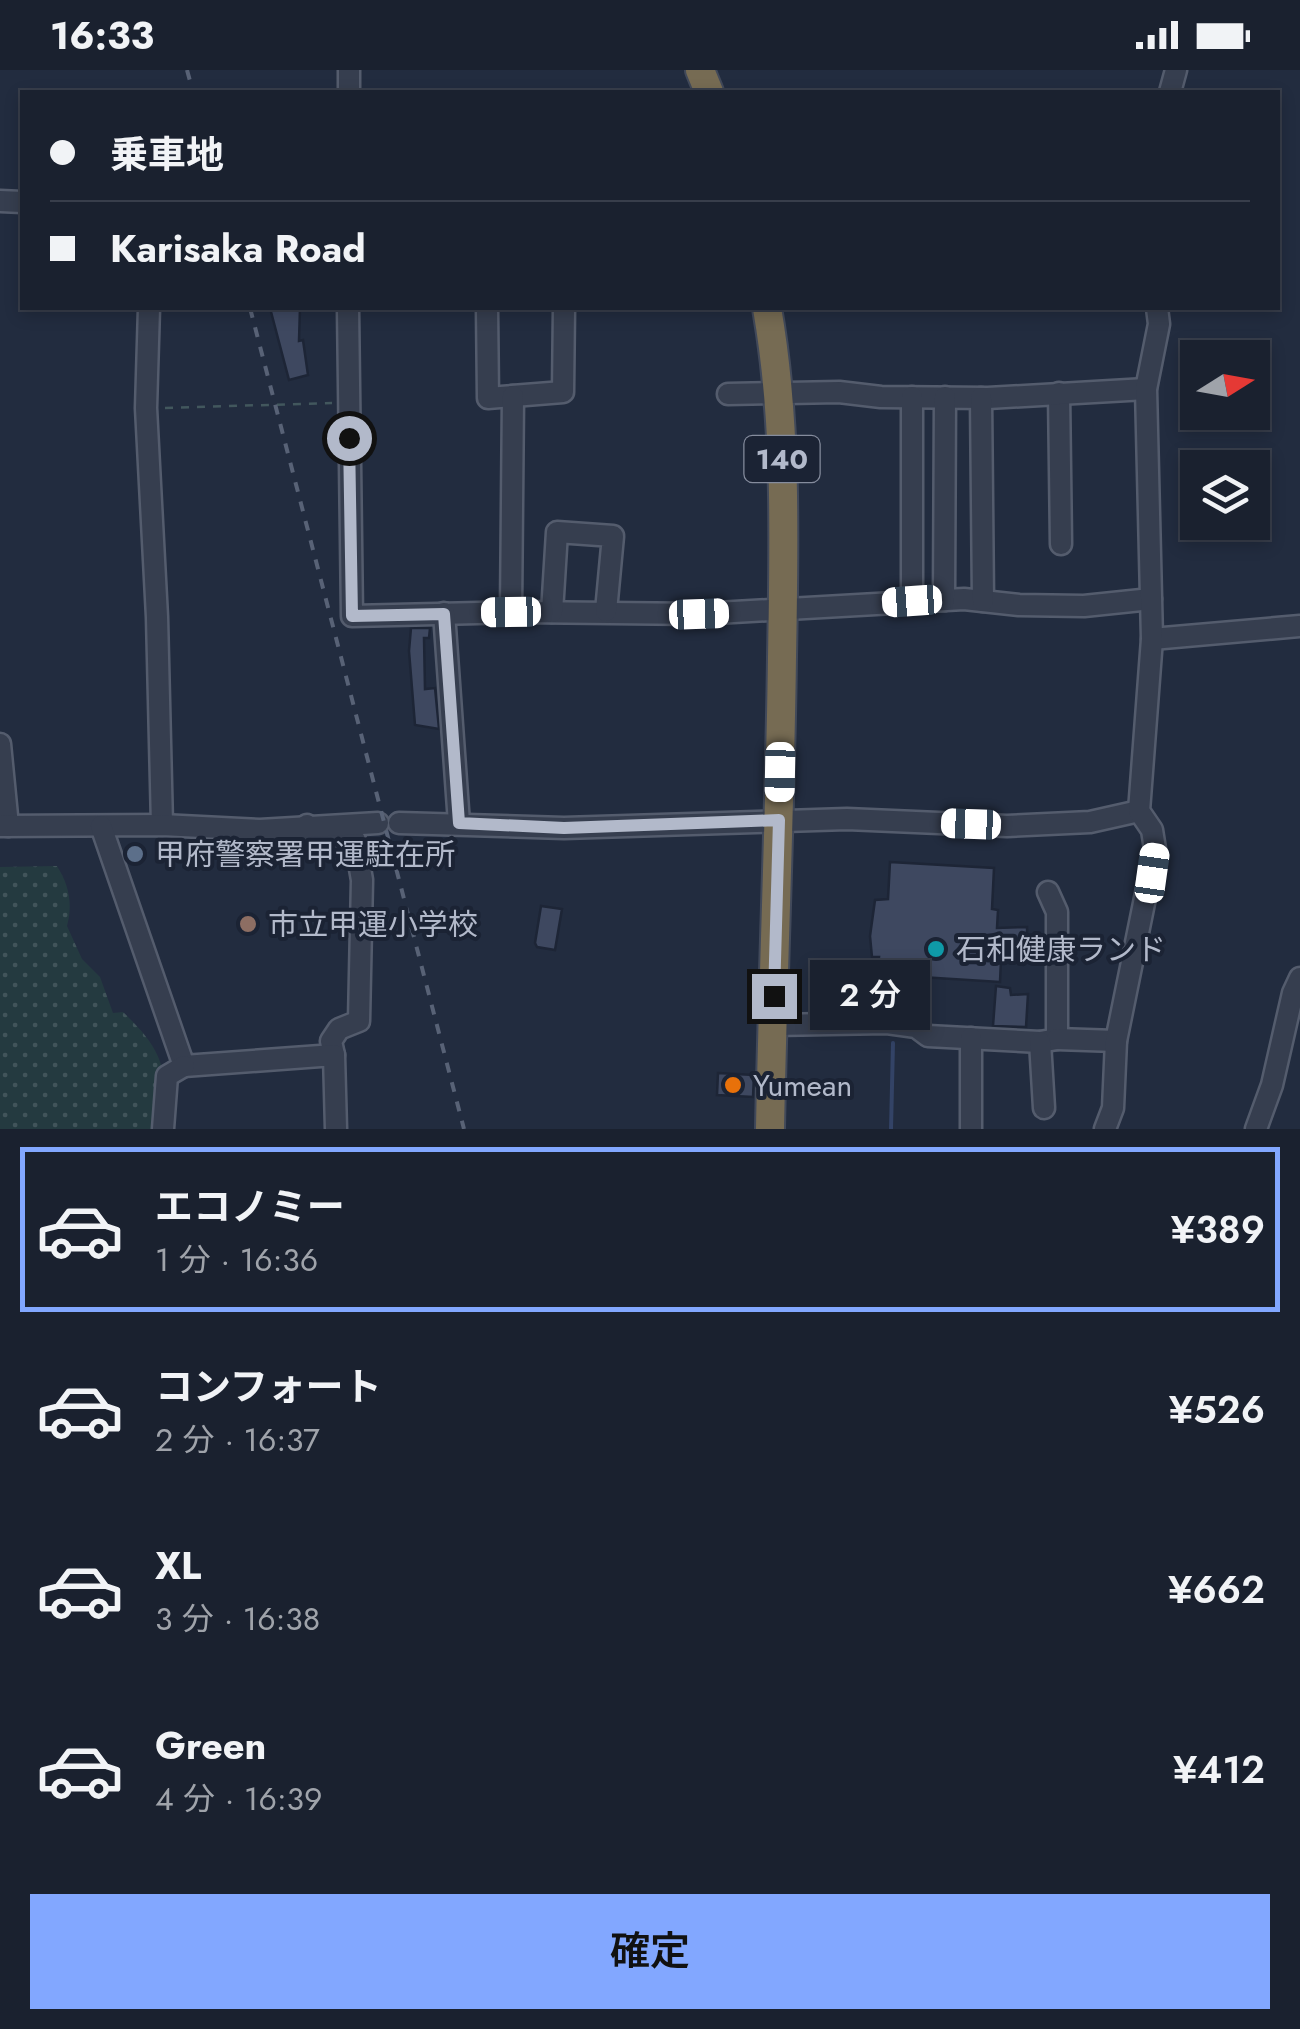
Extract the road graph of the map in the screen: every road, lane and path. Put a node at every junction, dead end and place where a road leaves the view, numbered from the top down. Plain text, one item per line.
1 (149, 310) edge
2 (348, 310) edge
3 (488, 310) edge
4 (564, 310) edge
5 (767, 310) edge
6 (1157, 310) edge
7 (1146, 388) junction
8 (778, 392) junction
9 (1059, 393) junction
10 (728, 394) dead end
11 (513, 396) junction
12 (912, 398) junction
13 (945, 398) junction
14 (981, 398) junction
15 (348, 402) junction
16 (146, 408) junction
17 (1061, 544) dead end
18 (1151, 599) junction
19 (944, 600) junction
20 (912, 601) junction
21 (983, 601) junction
22 (606, 611) junction
23 (783, 611) junction
24 (511, 612) junction
25 (552, 612) junction
26 (444, 614) junction
27 (1300, 626) edge
28 (1152, 639) junction
29 (0, 744) edge
30 (1139, 811) junction
31 (779, 820) junction
32 (459, 823) junction
33 (162, 825) junction
34 (306, 825) junction
35 (4, 826) edge
36 (100, 826) junction
37 (1048, 892) dead end
38 (1300, 978) edge
39 (773, 1025) junction
40 (971, 1038) junction
41 (1048, 1040) junction
42 (1116, 1041) junction
43 (334, 1055) junction
44 (184, 1066) junction
45 (1044, 1108) dead end
46 (163, 1129) edge
47 (336, 1129) edge
48 (770, 1129) edge
49 (971, 1129) edge
50 (1105, 1129) edge
51 (1256, 1129) edge

1 - 16 street
2 - 15 street
3 - 11 street
4 - 11 street
5 - 8 highway, 140
6 - 7 street
7 - 9 street
7 - 18 street
8 - 10 street
8 - 12 street
8 - 23 highway, 140
9 - 14 street
9 - 17 street
11 - 24 street
12 - 13 street
12 - 20 street
13 - 14 street
13 - 19 street
14 - 21 street
15 - 16 path
15 - 26 street
16 - 33 street
18 - 21 street
18 - 28 street
19 - 20 street
19 - 21 street
20 - 23 street
22 - 23 street
22 - 25 street
22 - 25 street
23 - 31 highway, 140
24 - 25 street
24 - 26 street
26 - 32 street
27 - 28 street
28 - 30 street
29 - 35 street
30 - 31 street
30 - 42 street
31 - 32 street
31 - 39 highway, 140
32 - 34 street
33 - 34 street
33 - 36 street
34 - 43 street
35 - 36 street
36 - 44 street
37 - 41 street
38 - 51 street
39 - 40 street
39 - 48 highway, 140
40 - 41 street
40 - 49 street
41 - 42 street
41 - 45 street
42 - 50 street
43 - 44 street
43 - 47 street
44 - 46 street

